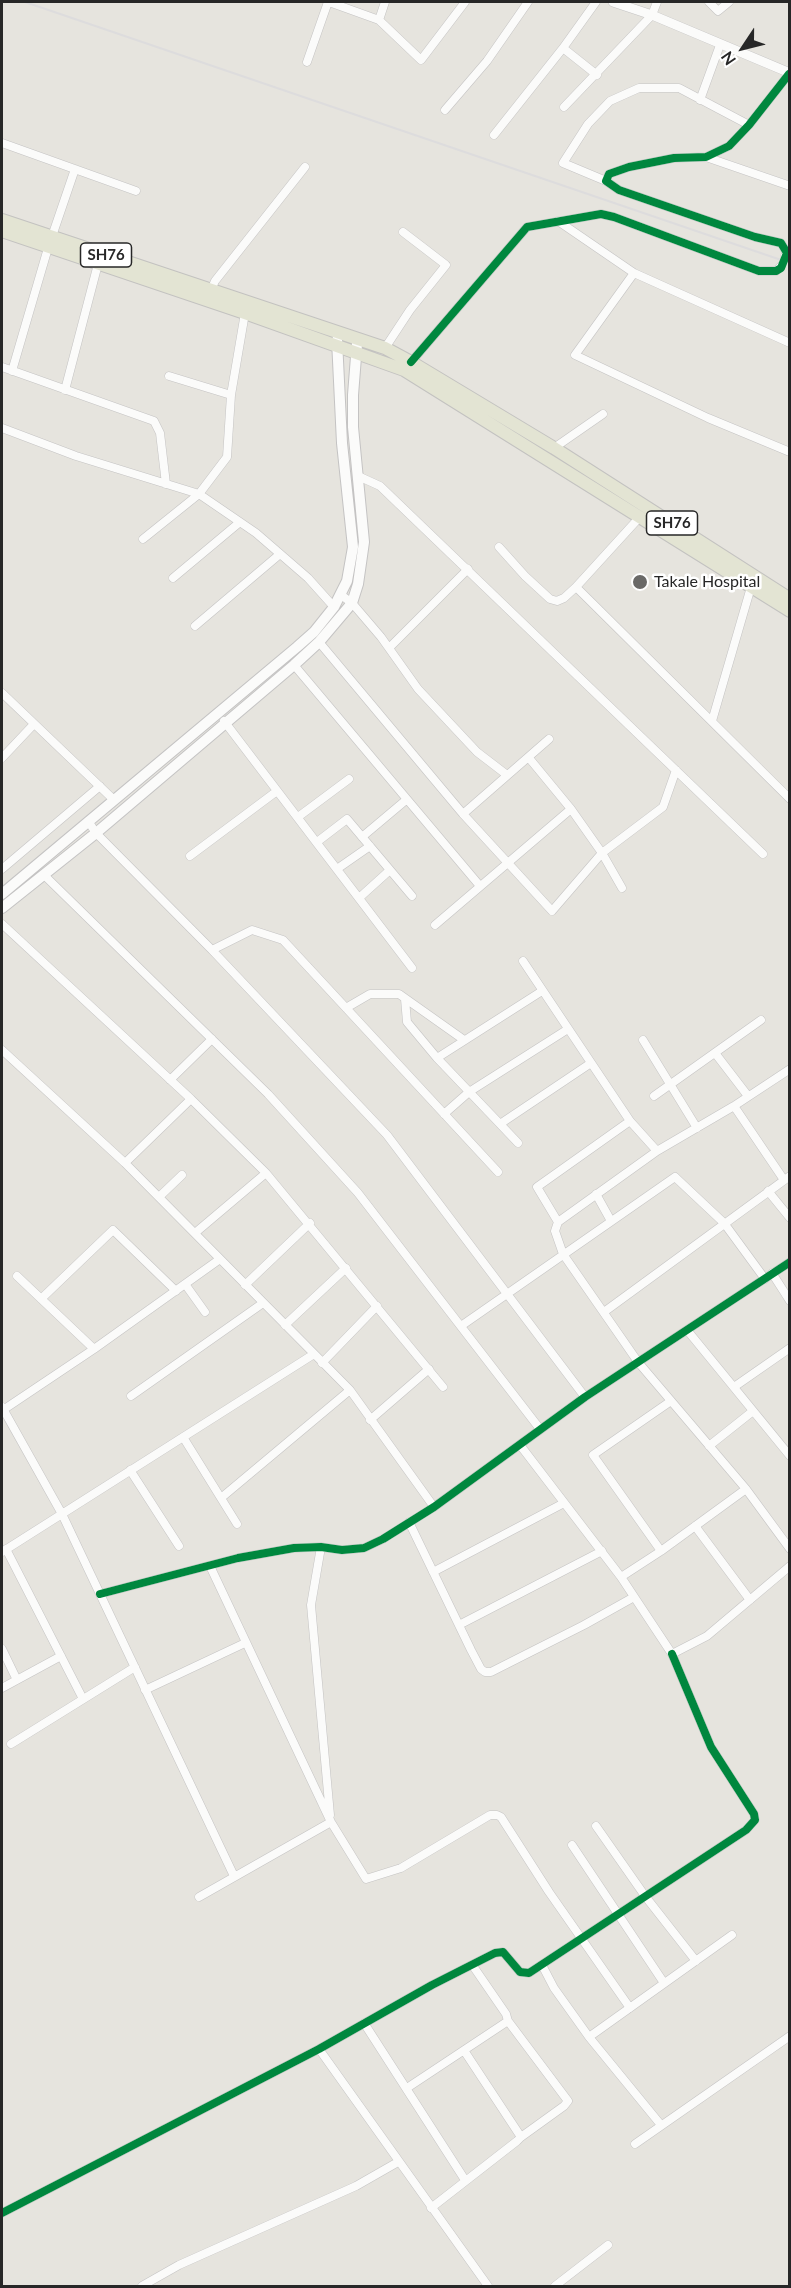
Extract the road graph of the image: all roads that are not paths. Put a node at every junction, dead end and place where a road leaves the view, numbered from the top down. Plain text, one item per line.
1 (329, 2) edge
2 (385, 2) edge
3 (465, 2) edge
4 (528, 2) edge
5 (596, 2) edge
6 (613, 2) edge
7 (657, 2) edge
8 (709, 2) edge
9 (729, 2) edge
10 (651, 15) junction
11 (379, 20) junction
12 (720, 45) junction
13 (563, 48) junction
14 (307, 62) dead end
15 (789, 73) edge
16 (597, 75) junction
17 (700, 100) junction
18 (564, 107) dead end
19 (445, 110) dead end
20 (749, 125) junction
21 (494, 135) dead end
22 (2, 143) edge
23 (706, 157) junction
24 (305, 167) dead end
25 (75, 169) junction
26 (606, 181) junction
27 (789, 186) edge
28 (136, 191) dead end
29 (2, 220) edge
30 (558, 221) junction
31 (2, 231) edge
32 (403, 232) dead end
33 (50, 242) junction
34 (785, 256) dead end
35 (99, 264) junction
36 (781, 266) dead end
37 (634, 273) junction
38 (211, 290) junction
39 (245, 314) junction
40 (338, 333) junction
41 (357, 338) junction
42 (789, 343) edge
43 (337, 346) junction
44 (385, 348) junction
45 (356, 352) junction
46 (411, 362) junction
47 (2, 367) edge
48 (12, 371) junction
49 (169, 376) dead end
50 (65, 390) junction
51 (231, 395) junction
52 (603, 414) dead end
53 (2, 428) edge
54 (554, 448) junction
55 (789, 452) edge
56 (358, 476) junction
57 (166, 484) junction
58 (199, 494) junction
59 (638, 519) junction
60 (240, 522) junction
61 (143, 539) dead end
62 (499, 547) dead end
63 (280, 554) junction
64 (468, 569) junction
65 (173, 578) dead end
66 (576, 587) junction
67 (751, 587) junction
68 (340, 595) junction
69 (789, 599) edge
70 (352, 603) junction
71 (334, 607) junction
72 (789, 611) edge
73 (195, 627) dead end
74 (319, 642) junction
75 (389, 648) junction
76 (294, 665) junction
77 (2, 693) edge
78 (221, 718) junction
79 (712, 721) junction
80 (34, 724) junction
81 (549, 739) dead end
82 (2, 758) edge
83 (529, 758) junction
84 (676, 770) junction
85 (507, 776) junction
86 (349, 779) dead end
87 (100, 786) junction
88 (278, 791) junction
89 (789, 799) edge
90 (114, 800) junction
91 (406, 800) junction
92 (571, 809) junction
93 (463, 814) junction
94 (298, 817) junction
95 (88, 821) junction
96 (96, 833) junction
97 (362, 837) junction
98 (317, 842) junction
99 (370, 846) junction
100 (602, 853) junction
101 (763, 854) dead end
102 (190, 856) dead end
103 (506, 863) junction
104 (2, 869) edge
105 (337, 869) junction
106 (390, 870) junction
107 (44, 875) junction
108 (480, 886) junction
109 (622, 888) dead end
110 (2, 894) edge
111 (412, 896) dead end
112 (359, 898) junction
113 (2, 908) edge
114 (2, 924) edge
115 (435, 925) dead end
116 (212, 950) junction
117 (523, 961) dead end
118 (412, 968) dead end
119 (542, 991) junction
120 (405, 999) junction
121 (346, 1008) junction
122 (761, 1020) dead end
123 (568, 1029) junction
124 (212, 1039) junction
125 (464, 1040) junction
126 (643, 1040) dead end
127 (2, 1050) edge
128 (715, 1053) junction
129 (437, 1058) junction
130 (591, 1063) junction
131 (789, 1069) edge
132 (170, 1080) junction
133 (671, 1084) junction
134 (469, 1092) junction
135 (654, 1096) dead end
136 (748, 1096) junction
137 (191, 1100) junction
138 (734, 1106) junction
139 (444, 1114) junction
140 (630, 1121) junction
141 (500, 1124) junction
142 (697, 1128) junction
143 (518, 1143) dead end
144 (657, 1151) junction
145 (125, 1163) junction
146 (498, 1172) dead end
147 (266, 1173) junction
148 (182, 1175) dead end
149 (787, 1178) edge
150 (768, 1191) junction
151 (596, 1194) junction
152 (159, 1197) junction
153 (789, 1218) edge
154 (611, 1221) junction
155 (558, 1222) junction
156 (310, 1223) junction
157 (724, 1223) junction
158 (195, 1233) junction
159 (563, 1254) junction
160 (220, 1259) junction
161 (789, 1262) edge
162 (346, 1268) junction
163 (772, 1274) junction
164 (17, 1276) dead end
165 (765, 1279) junction
166 (185, 1284) junction
167 (246, 1285) junction
168 (176, 1291) junction
169 (506, 1293) junction
170 (41, 1299) junction
171 (789, 1301) edge
172 (263, 1303) junction
173 (377, 1306) junction
174 (205, 1312) dead end
175 (604, 1312) junction
176 (285, 1324) junction
177 (461, 1326) junction
178 (687, 1330) junction
179 (789, 1348) edge
180 (94, 1349) junction
181 (314, 1354) junction
182 (638, 1362) junction
183 (322, 1363) junction
184 (429, 1369) junction
185 (443, 1387) dead end
186 (734, 1387) junction
187 (350, 1390) junction
188 (131, 1396) dead end
189 (585, 1397) junction
190 (671, 1401) junction
191 (2, 1409) edge
192 (753, 1411) junction
193 (370, 1420) junction
194 (540, 1429) junction
195 (183, 1437) junction
196 (520, 1445) junction
197 (709, 1446) junction
198 (789, 1456) edge
199 (130, 1470) junction
200 (746, 1489) junction
201 (221, 1498) junction
202 (564, 1503) junction
203 (434, 1507) junction
204 (62, 1514) junction
205 (409, 1522) junction
206 (237, 1524) dead end
207 (695, 1526) junction
208 (178, 1546) dead end
209 (321, 1547) junction
210 (789, 1548) edge
211 (4, 1550) edge
212 (602, 1551) junction
213 (661, 1551) junction
214 (210, 1566) junction
215 (789, 1566) edge
216 (433, 1572) junction
217 (621, 1577) junction
218 (100, 1594) junction
219 (634, 1597) junction
220 (750, 1600) junction
221 (459, 1625) junction
222 (245, 1643) junction
223 (2, 1649) edge
224 (672, 1654) junction
225 (61, 1656) junction
226 (135, 1667) junction
227 (17, 1680) junction
228 (2, 1688) edge
229 (145, 1690) junction
230 (83, 1699) junction
231 (11, 1744) dead end
232 (331, 1822) junction
233 (596, 1826) dead end
234 (572, 1845) dead end
235 (234, 1876) junction
236 (645, 1896) junction
237 (199, 1898) dead end
238 (618, 1913) junction
239 (732, 1935) dead end
240 (580, 1937) junction
241 (696, 1961) junction
242 (542, 1965) junction
243 (473, 1966) junction
244 (664, 1983) junction
245 (630, 2008) junction
246 (508, 2021) junction
247 (364, 2023) junction
248 (789, 2036) edge
249 (589, 2037) junction
250 (319, 2049) junction
251 (465, 2052) junction
252 (407, 2088) junction
253 (661, 2126) junction
254 (521, 2136) junction
255 (635, 2144) dead end
256 (398, 2162) junction
257 (465, 2180) junction
258 (431, 2208) junction
259 (2, 2213) edge
260 (608, 2245) dead end
261 (142, 2286) edge
262 (488, 2286) edge
263 (555, 2286) edge

1 - 11 street
1 - 14 street
2 - 11 street
3 - 11 street
4 - 19 street
5 - 13 street
6 - 10 street
7 - 10 street
8 - 9 street
10 - 12 street
10 - 16 street
12 - 15 street
12 - 17 street
13 - 16 street
13 - 21 street
15 - 20 street
16 - 18 street
17 - 20 street
17 - 26 street
20 - 23 street
22 - 25 street
23 - 26 street
23 - 27 street
24 - 38 street
25 - 28 street
25 - 33 street
26 - 34 street
29 - 33 main road, SH76
30 - 36 street
30 - 37 street
30 - 46 street
31 - 33 main road, SH76
32 - 44 street
33 - 35 main road, SH76
33 - 38 main road, SH76
33 - 48 street
35 - 39 main road, SH76
35 - 50 street
37 - 42 street
37 - 55 street
38 - 40 main road, SH76
39 - 43 main road, SH76
39 - 51 street
40 - 41 main road, SH76
40 - 43 main road
41 - 44 main road, SH76
41 - 45 main road
43 - 45 main road, SH76
43 - 68 main road
44 - 46 main road, SH76
45 - 56 main road
45 - 59 main road, SH76
46 - 54 main road, SH76
47 - 48 street
48 - 50 street
49 - 51 street
50 - 57 street
51 - 58 street
52 - 54 street
53 - 57 street
54 - 69 main road, SH76
56 - 64 street
56 - 70 main road
57 - 58 street
58 - 60 street
58 - 61 street
59 - 66 street
59 - 67 main road, SH76
60 - 63 street
60 - 65 street
62 - 66 street
63 - 71 street
63 - 73 street
64 - 75 street
64 - 84 street
66 - 79 street
67 - 72 main road, SH76
67 - 79 street
68 - 70 street
68 - 71 main road
70 - 74 main road
70 - 75 street
71 - 78 main road
74 - 76 main road
74 - 93 street
75 - 85 street
76 - 78 main road
76 - 91 street
77 - 80 street
78 - 88 street
78 - 90 main road
78 - 96 main road
79 - 89 street
80 - 82 street
80 - 87 street
81 - 83 street
83 - 85 street
83 - 92 street
84 - 100 street
84 - 101 street
85 - 93 street
86 - 94 street
87 - 90 street
87 - 104 street
88 - 94 street
88 - 102 street
90 - 95 main road
91 - 97 street
91 - 108 street
92 - 100 street
92 - 103 street
93 - 103 street
94 - 98 street
95 - 96 street
95 - 110 main road
96 - 107 main road
96 - 116 street
97 - 98 street
97 - 99 street
98 - 105 street
99 - 105 street
99 - 106 street
100 - 103 street
100 - 109 street
103 - 108 street
105 - 112 street
106 - 111 street
106 - 112 street
107 - 113 main road
107 - 124 street
108 - 115 street
112 - 118 street
114 - 132 street
116 - 121 street
116 - 169 street
117 - 119 street
119 - 123 street
119 - 125 street
120 - 121 street
120 - 125 street
120 - 129 street
121 - 139 street
122 - 128 street
123 - 130 street
123 - 134 street
124 - 132 street
124 - 177 street
125 - 129 street
126 - 133 street
127 - 145 street
128 - 133 street
128 - 136 street
129 - 134 street
130 - 140 street
130 - 141 street
131 - 136 street
132 - 137 street
133 - 135 street
133 - 142 street
134 - 139 street
134 - 141 street
136 - 138 street
137 - 145 street
137 - 147 street
138 - 142 street
138 - 149 street
139 - 146 street
140 - 144 street
140 - 155 street
141 - 143 street
142 - 144 street
144 - 151 street
145 - 152 street
147 - 156 street
147 - 158 street
148 - 152 street
149 - 150 street
150 - 153 street
150 - 157 street
151 - 154 street
151 - 155 street
152 - 158 street
154 - 157 street
154 - 159 street
155 - 159 street
156 - 162 street
156 - 167 street
157 - 165 street
157 - 175 street
158 - 160 street
159 - 169 street
159 - 175 street
160 - 166 street
160 - 167 street
161 - 163 street
162 - 173 street
162 - 176 street
163 - 165 street
163 - 171 street
164 - 170 street
165 - 178 street
166 - 168 street
166 - 174 street
167 - 172 street
168 - 170 street
168 - 180 street
169 - 177 street
169 - 189 street
170 - 180 street
172 - 176 street
172 - 188 street
173 - 183 street
173 - 184 street
175 - 182 street
176 - 181 street
177 - 194 street
178 - 182 street
178 - 186 street
179 - 186 street
180 - 191 street
181 - 183 street
181 - 195 street
182 - 189 street
182 - 190 street
183 - 187 street
184 - 185 street
184 - 193 street
186 - 192 street
187 - 193 street
187 - 201 street
189 - 194 street
190 - 197 street
190 - 213 street
191 - 204 street
192 - 197 street
192 - 198 street
193 - 203 street
194 - 196 street
195 - 199 street
195 - 201 street
196 - 202 street
196 - 203 street
197 - 200 street
199 - 204 street
199 - 208 street
200 - 207 street
200 - 210 street
201 - 206 street
202 - 212 street
202 - 216 street
203 - 205 street
204 - 211 street
204 - 218 street
205 - 209 street
205 - 216 street
207 - 213 street
207 - 220 street
209 - 214 street
209 - 232 street
211 - 225 street
212 - 217 street
212 - 221 street
213 - 217 street
214 - 218 street
214 - 222 street
215 - 220 street
216 - 221 street
217 - 219 street
218 - 226 street
219 - 221 street
219 - 224 street
220 - 224 street
222 - 229 street
222 - 232 street
223 - 227 street
224 - 236 street
225 - 227 street
225 - 230 street
226 - 229 street
226 - 230 street
227 - 228 street
229 - 235 street
230 - 231 street
232 - 235 street
232 - 240 street
233 - 236 street
234 - 238 street
235 - 237 street
236 - 238 street
236 - 241 street
238 - 240 street
238 - 244 street
239 - 241 street
240 - 242 street
240 - 245 street
241 - 244 street
242 - 243 street
242 - 249 street
243 - 246 street
243 - 247 street
244 - 245 street
245 - 249 street
246 - 251 street
246 - 254 street
247 - 250 street
247 - 252 street
248 - 253 street
249 - 253 street
250 - 256 street
250 - 259 street
251 - 252 street
251 - 254 street
252 - 257 street
253 - 255 street
254 - 257 street
256 - 258 street
256 - 261 street
257 - 258 street
258 - 262 street
260 - 263 street

